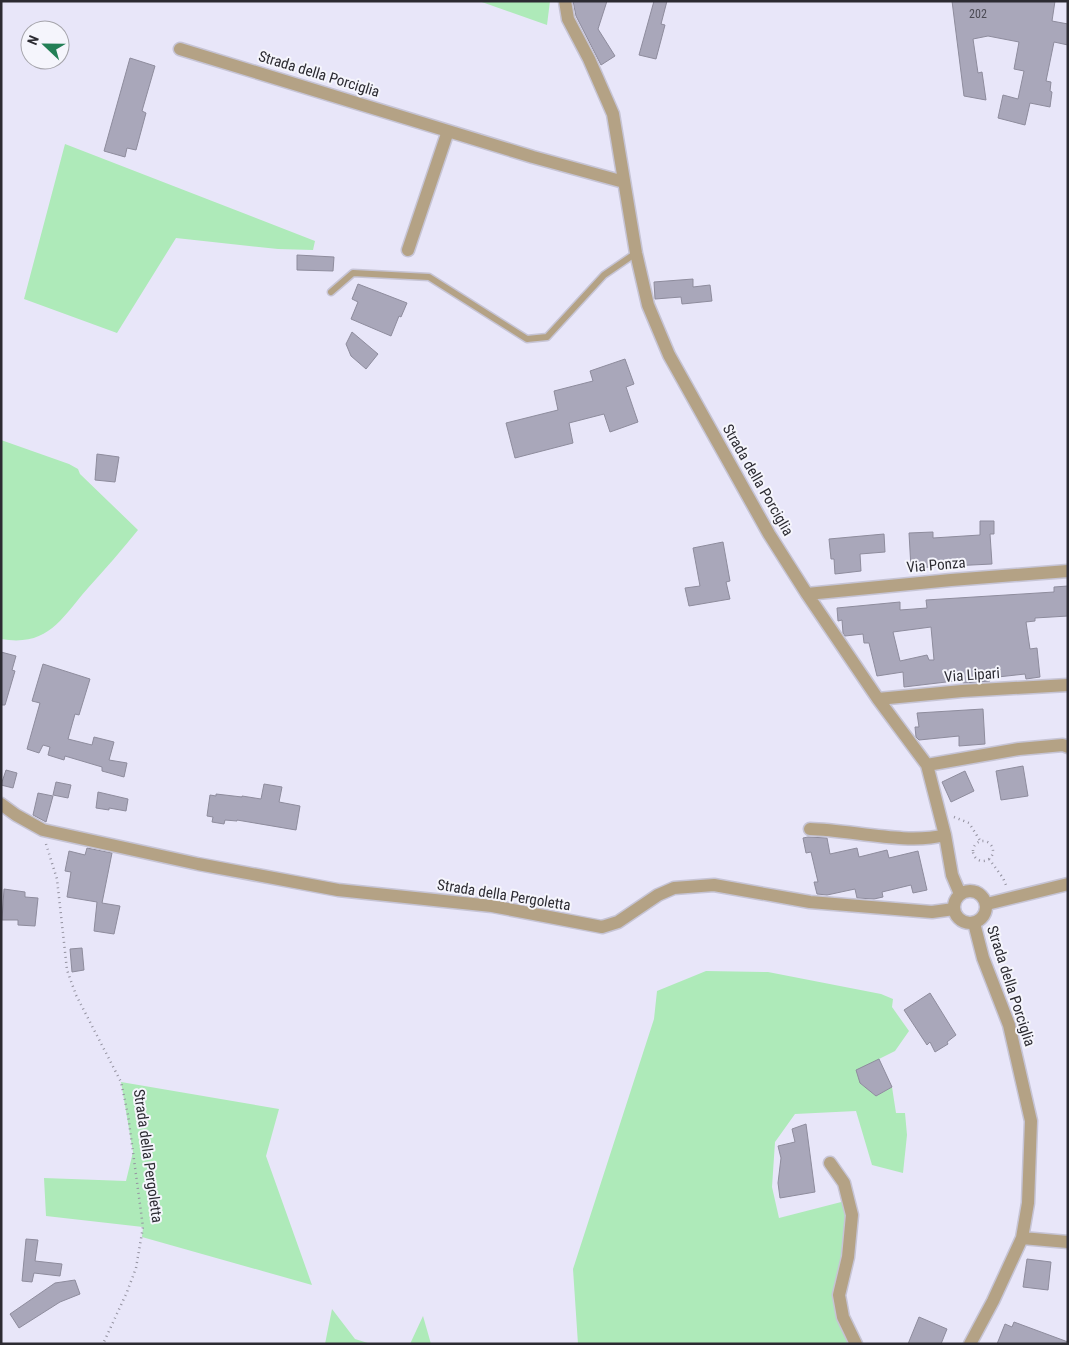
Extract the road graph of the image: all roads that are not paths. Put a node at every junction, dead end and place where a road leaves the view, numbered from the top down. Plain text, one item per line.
1 (565, 1) edge
2 (180, 49) dead end
3 (448, 131) junction
4 (624, 182) junction
5 (408, 250) dead end
6 (636, 253) junction
7 (331, 292) dead end
8 (1068, 571) edge
9 (806, 594) junction
10 (1068, 685) edge
11 (878, 699) junction
12 (1068, 747) edge
13 (927, 765) junction
14 (1, 804) edge
15 (810, 829) dead end
16 (945, 835) junction
17 (1068, 884) edge
18 (960, 894) junction
19 (987, 904) junction
20 (954, 909) junction
21 (974, 923) junction
22 (830, 1163) dead end
23 (1022, 1238) junction
24 (1068, 1242) edge
25 (856, 1344) edge
26 (970, 1344) edge

1 - 4 street, Strada della Porciglia
2 - 3 street, Strada della Porciglia
3 - 4 street, Strada della Porciglia
3 - 5 street
4 - 6 street, Strada della Porciglia
6 - 7 lane
6 - 9 street, Strada della Porciglia
8 - 9 street, Via Ponza
9 - 11 street, Strada della Porciglia
10 - 11 street, Via Lipari
11 - 13 street, Strada della Porciglia
12 - 13 street
13 - 16 street, Strada della Porciglia
14 - 20 street, Strada della Pergoletta
15 - 16 street
16 - 18 street, Strada della Porciglia
17 - 19 street
18 - 19 street
18 - 20 street
19 - 21 street
20 - 21 street
21 - 23 street, Strada della Porciglia
22 - 25 street
23 - 24 street
23 - 26 street, Strada della Porciglia

